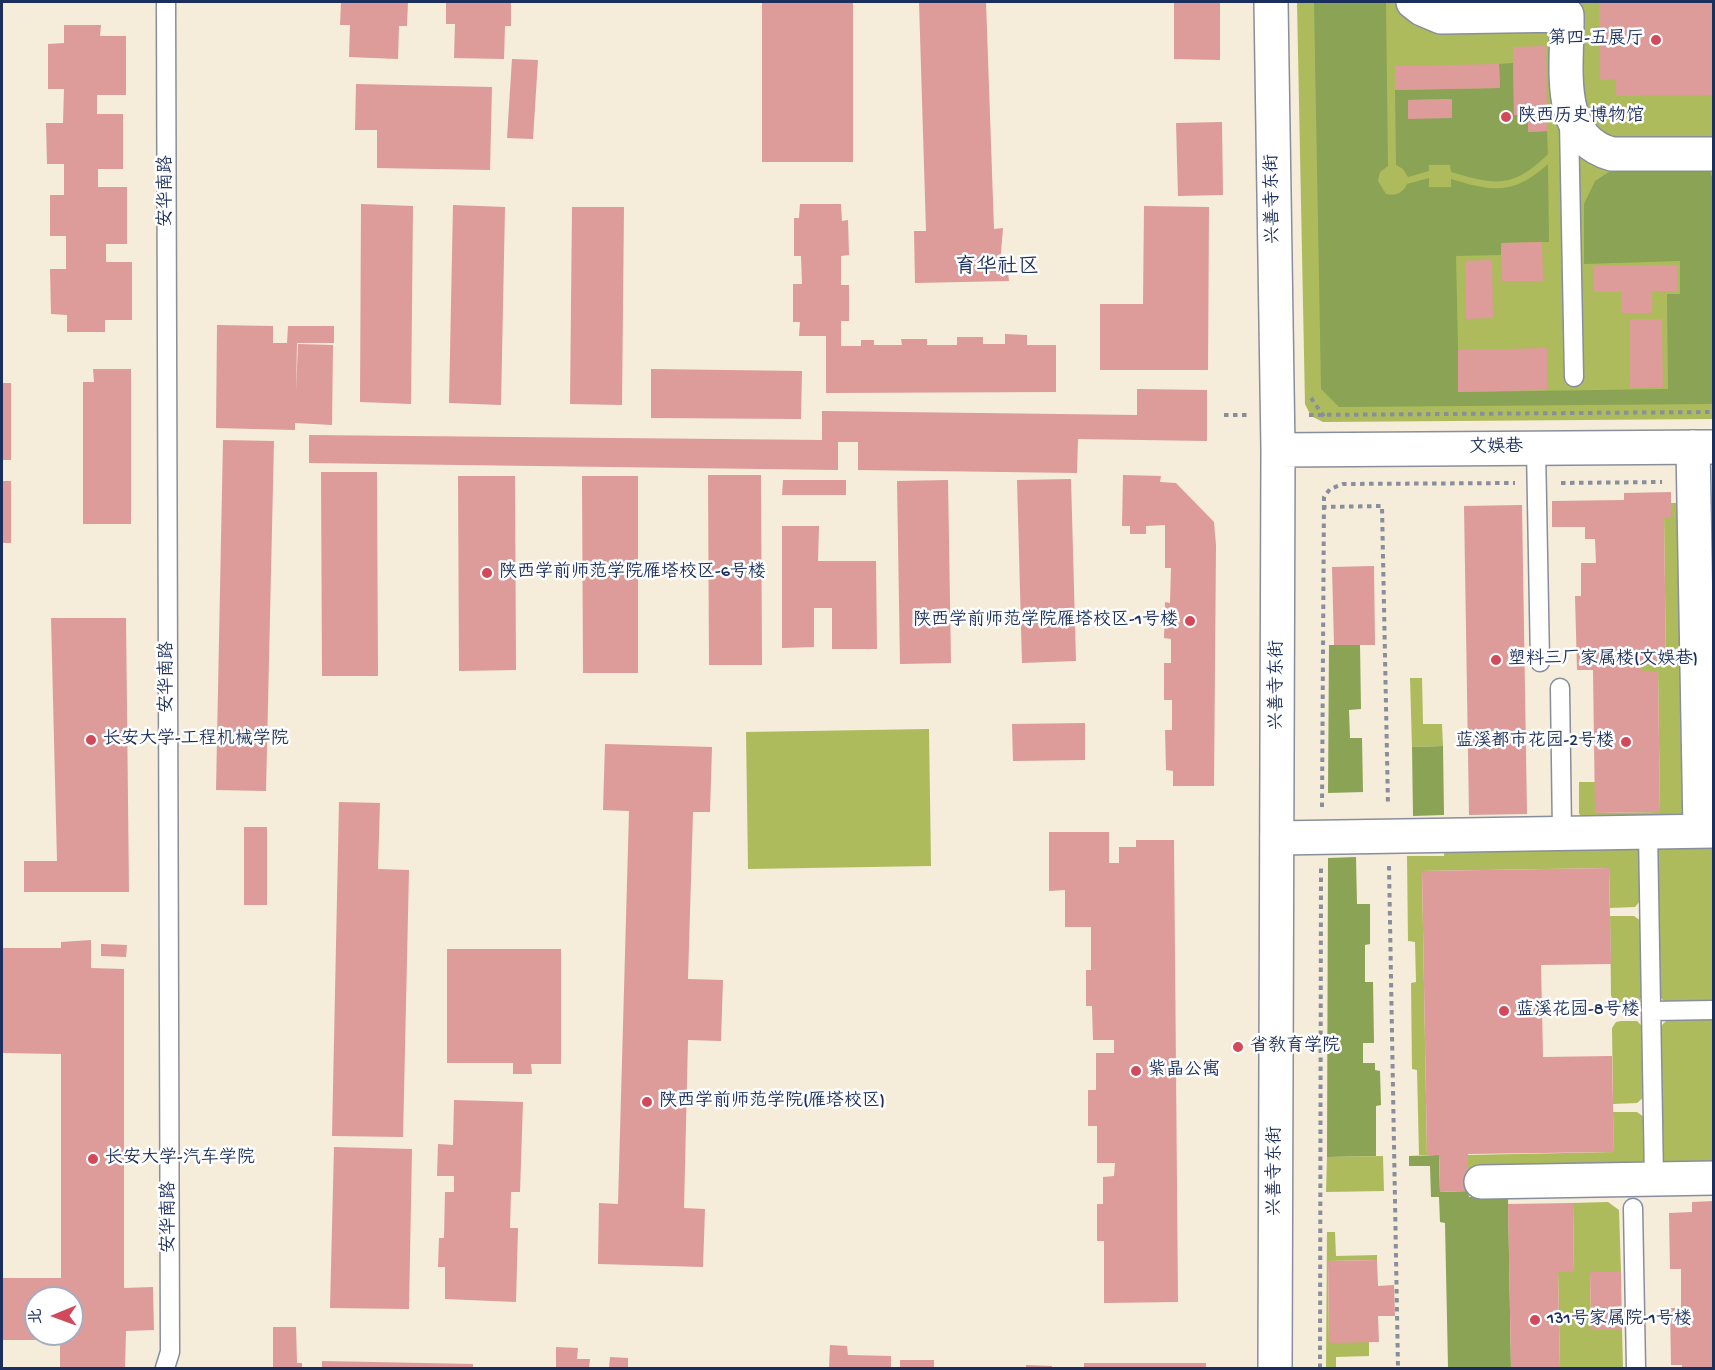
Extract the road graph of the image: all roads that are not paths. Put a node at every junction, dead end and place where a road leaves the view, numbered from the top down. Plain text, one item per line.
1 (166, 2) edge
2 (1271, 2) edge
3 (1413, 2) edge
4 (1567, 8) edge
5 (1569, 103) junction
6 (1713, 154) edge
7 (1574, 377) dead end
8 (1703, 447) edge
9 (1536, 448) junction
10 (1278, 450) junction
11 (1540, 662) dead end
12 (1560, 688) dead end
13 (1707, 831) edge
14 (1648, 832) junction
15 (1562, 833) junction
16 (1277, 838) junction
17 (1713, 1010) edge
18 (1651, 1011) junction
19 (1713, 1178) edge
20 (1654, 1179) junction
21 (1481, 1182) dead end
22 (1633, 1208) dead end
23 (168, 1360) edge
24 (1275, 1368) edge
25 (1636, 1368) edge

1 - 23 lane, 安华南路
2 - 10 street, 兴善寺东街
3 - 4 street
4 - 5 street
5 - 6 street
5 - 7 lane
8 - 9 street, 文娱巷
8 - 13 street
9 - 10 street, 文娱巷
9 - 11 lane
10 - 16 street, 兴善寺东街
12 - 15 lane
13 - 14 street
14 - 15 street
14 - 18 lane
15 - 16 street
16 - 24 street, 兴善寺东街
17 - 18 lane
18 - 20 lane
19 - 20 street
20 - 21 street
22 - 25 lane

